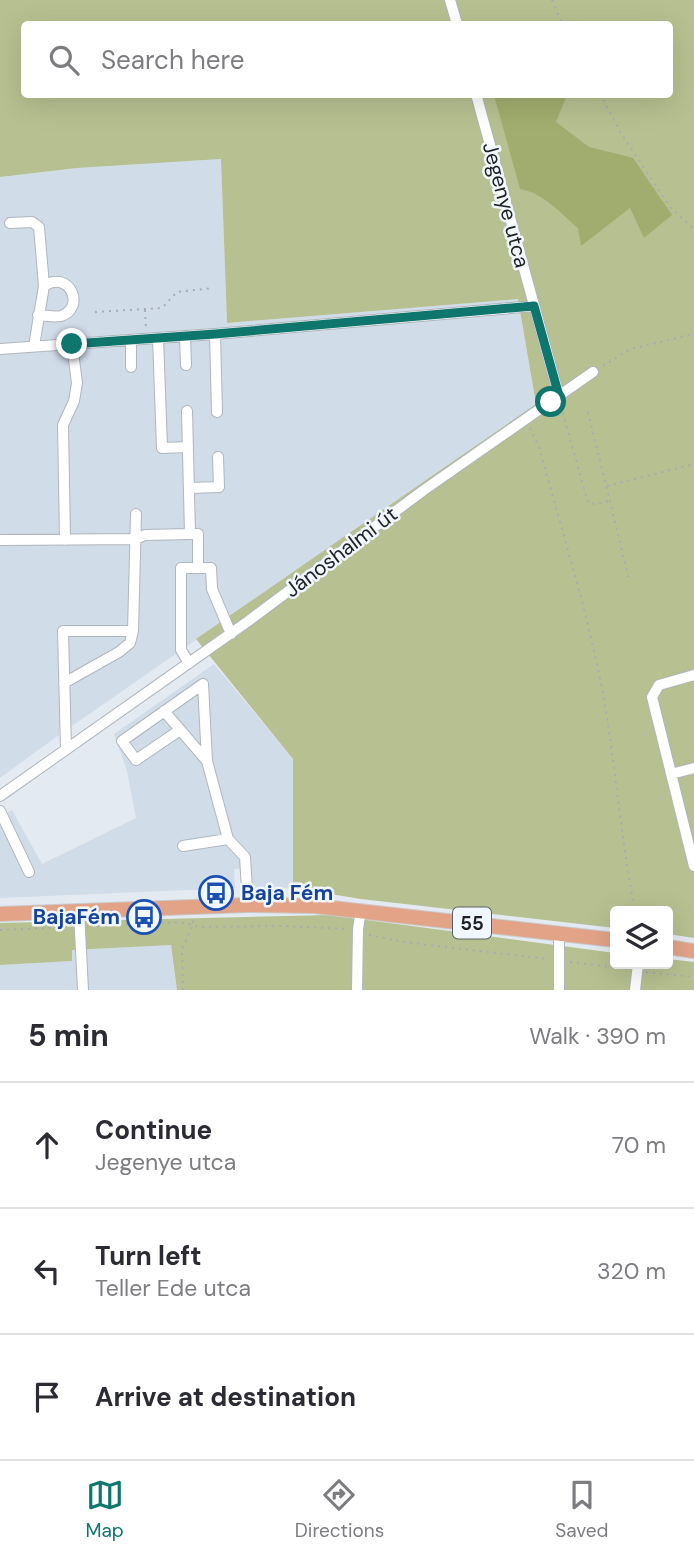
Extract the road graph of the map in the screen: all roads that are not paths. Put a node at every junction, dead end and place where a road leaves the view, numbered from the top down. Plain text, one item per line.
1 (450, 0) edge
2 (456, 21) edge
3 (477, 98) edge
4 (10, 223) dead end
5 (44, 286) junction
6 (534, 306) junction
7 (38, 315) junction
8 (215, 334) junction
9 (185, 336) junction
10 (152, 338) junction
11 (131, 340) junction
12 (72, 344) junction
13 (34, 346) junction
14 (0, 349) edge
15 (186, 365) dead end
16 (131, 367) dead end
17 (593, 372) road end
18 (555, 399) junction
19 (187, 411) dead end
20 (217, 412) dead end
21 (188, 447) junction
22 (218, 457) dead end
23 (189, 488) junction
24 (136, 514) dead end
25 (190, 534) junction
26 (135, 539) junction
27 (0, 540) edge
28 (65, 540) junction
29 (198, 568) junction
30 (132, 631) junction
31 (231, 634) junction
32 (189, 663) junction
33 (694, 675) edge
34 (64, 683) junction
35 (164, 711) junction
36 (180, 730) junction
37 (66, 750) junction
38 (207, 761) junction
39 (694, 768) edge
40 (671, 774) junction
41 (0, 796) edge
42 (0, 811) edge
43 (228, 839) junction
44 (183, 846) dead end
45 (693, 859) edge
46 (29, 872) dead end
47 (248, 905) junction
48 (360, 910) junction
49 (0, 914) edge
50 (79, 919) junction
51 (559, 932) junction
52 (610, 939) edge
53 (673, 948) edge
54 (694, 951) edge
55 (638, 969) edge
56 (83, 990) edge
57 (357, 990) edge
58 (559, 990) edge
59 (635, 990) edge

1 - 2 street
3 - 6 street, Jegenye utca
4 - 5 street
5 - 7 street
5 - 7 street
6 - 8 street
6 - 18 street, Jegenye utca
7 - 13 street
8 - 9 street
8 - 20 street
9 - 10 street
9 - 15 street
10 - 11 street
10 - 21 street
11 - 12 street
11 - 16 street
12 - 13 street
12 - 28 street
13 - 14 street
17 - 18 street, Jánoshalmi út
18 - 31 street, Jánoshalmi út
19 - 21 street
21 - 23 street
22 - 23 street
23 - 25 street
24 - 26 street
25 - 26 street
25 - 29 street
26 - 28 street
26 - 30 street
27 - 28 street
29 - 31 street
29 - 32 street
30 - 34 street
30 - 34 street
31 - 32 street, Jánoshalmi út
32 - 37 street, Jánoshalmi út
33 - 40 street
34 - 37 street
35 - 36 street
35 - 36 street
35 - 38 street
36 - 38 street
37 - 41 street, Jánoshalmi út
38 - 43 street
39 - 40 street
40 - 45 street
42 - 46 street
43 - 44 street
43 - 47 street
47 - 48 main road, 55
47 - 50 main road, 55
48 - 51 main road, 55
48 - 57 street
49 - 50 main road, 55
50 - 56 street
51 - 52 main road, 55
51 - 58 street
53 - 54 main road
55 - 59 street

